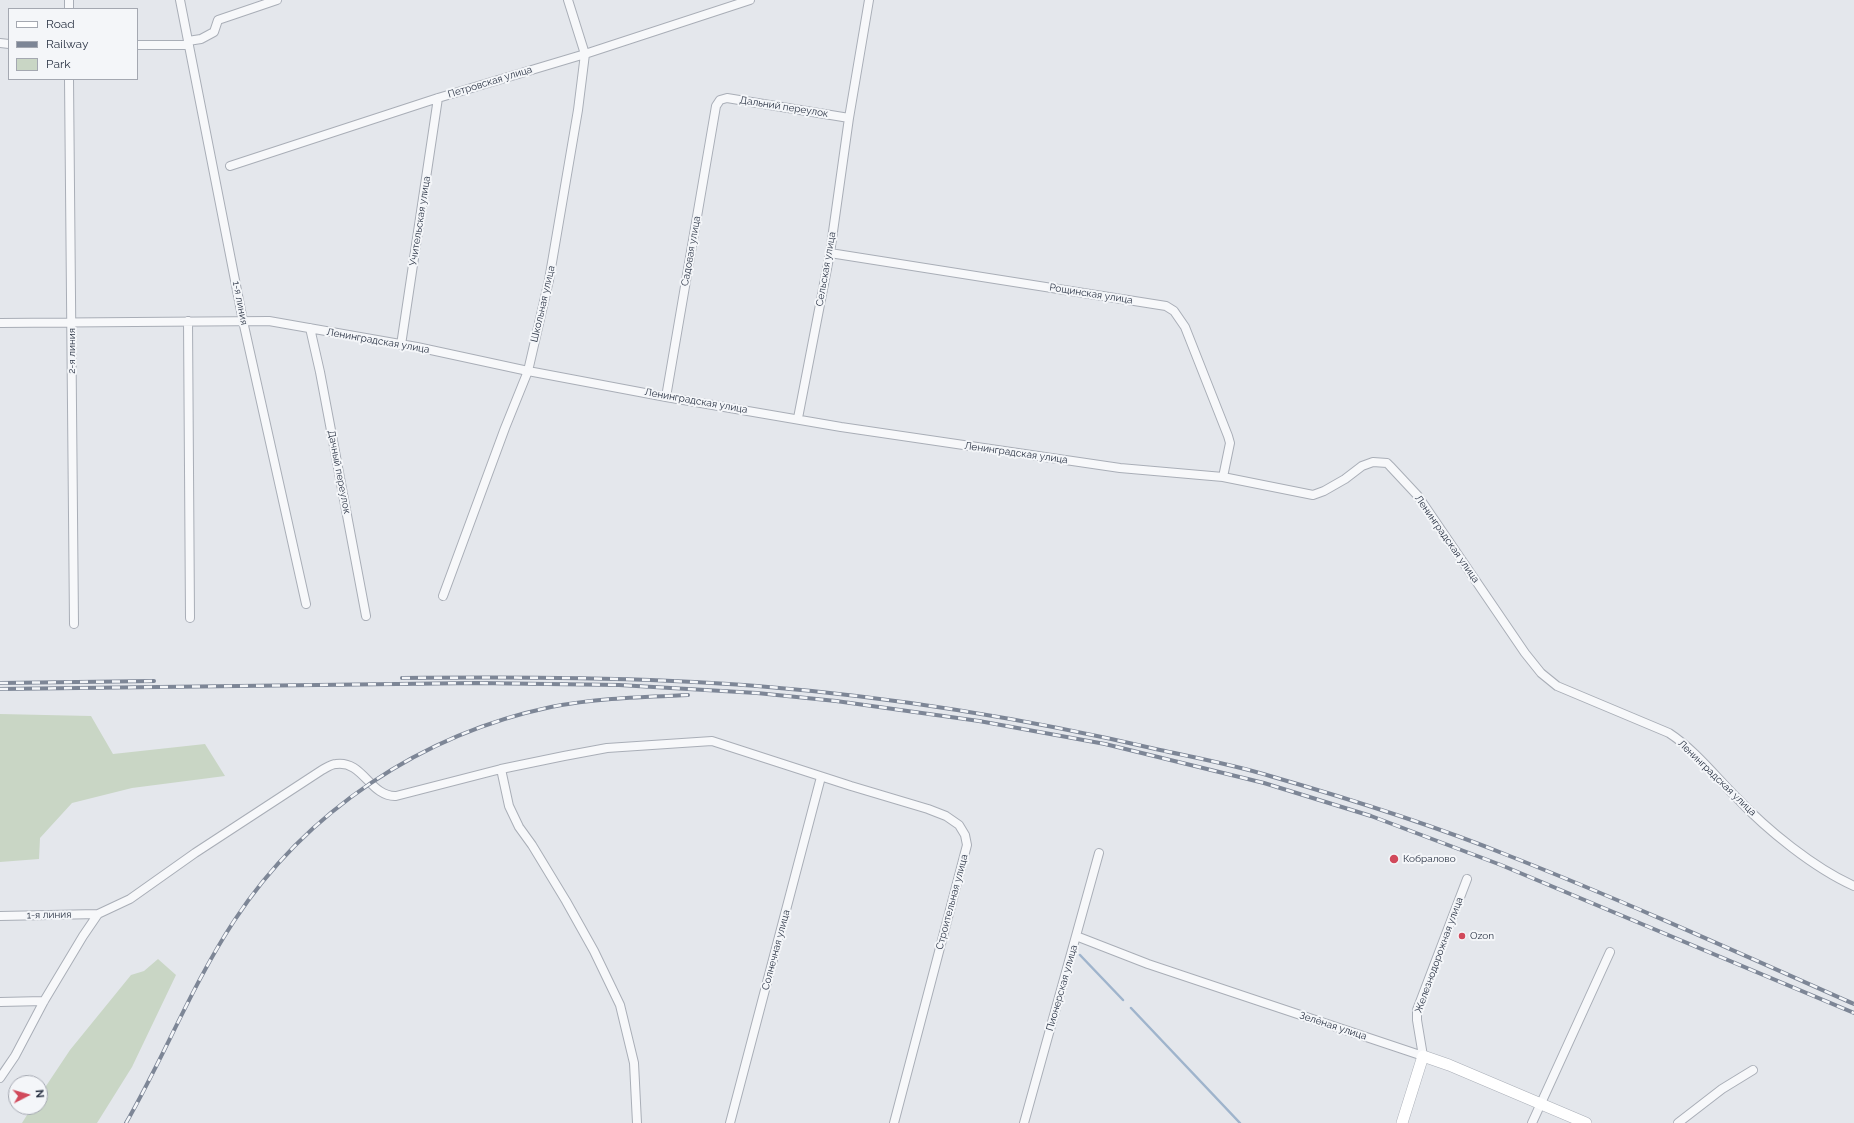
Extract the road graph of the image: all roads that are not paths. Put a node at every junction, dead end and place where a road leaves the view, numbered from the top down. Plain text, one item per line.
1 (180, 0) edge
2 (277, 0) edge
3 (568, 0) edge
4 (750, 0) edge
5 (869, 0) edge
6 (188, 43) junction
7 (138, 45) edge
8 (585, 54) junction
9 (69, 80) edge
10 (438, 98) junction
11 (718, 103) joint
12 (849, 118) junction
13 (230, 166) dead end
14 (830, 252) junction
15 (188, 321) junction
16 (243, 321) junction
17 (72, 322) junction
18 (0, 323) edge
19 (310, 328) junction
20 (401, 345) junction
21 (528, 371) junction
22 (666, 396) junction
23 (798, 418) junction
24 (1223, 477) junction
25 (443, 596) dead end
26 (306, 604) dead end
27 (366, 616) dead end
28 (190, 618) dead end
29 (74, 624) dead end
30 (501, 769) junction
31 (821, 777) junction
32 (1099, 852) dead end
33 (1467, 879) dead end
34 (1854, 886) edge
35 (98, 914) junction
36 (0, 916) edge
37 (1076, 936) junction
38 (1610, 952) dead end
39 (0, 1002) edge
40 (44, 1002) junction
41 (1423, 1056) junction
42 (1753, 1070) dead end
43 (0, 1078) edge
44 (1540, 1103) junction
45 (637, 1123) edge
46 (730, 1123) edge
47 (894, 1123) edge
48 (1024, 1123) edge
49 (1402, 1123) edge
50 (1532, 1123) edge
51 (1586, 1123) edge
52 (1678, 1123) edge

1 - 6 street, 1-я линия
2 - 6 street
3 - 8 street, Школьная улица
4 - 8 street, Петровская улица
5 - 12 street, Сельская улица
6 - 7 street
6 - 16 street, 1-я линия
8 - 10 street, Петровская улица
8 - 21 street, Школьная улица
9 - 17 street, 2-я линия
10 - 13 street, Петровская улица
10 - 20 street, Учительская улица
11 - 12 street, Дальний переулок
11 - 22 street, Садовая улица
12 - 14 street, Сельская улица
14 - 23 street, Сельская улица
14 - 24 street, Рощинская улица
15 - 16 street, Ленинградская улица
15 - 17 street, Ленинградская улица
15 - 28 street
16 - 19 street, Ленинградская улица
16 - 26 street, 1-я линия
17 - 18 street, Ленинградская улица
17 - 29 street, 2-я линия
19 - 20 street, Ленинградская улица
19 - 27 street, Дачный переулок
20 - 21 street, Ленинградская улица
21 - 22 street, Ленинградская улица
21 - 25 street, Школьная улица
22 - 23 street, Ленинградская улица
23 - 24 street, Ленинградская улица
24 - 34 street, Ленинградская улица
30 - 31 street, Строительная улица
30 - 35 street, Строительная улица
30 - 45 street
31 - 46 street, Солнечная улица
31 - 47 street, Строительная улица
32 - 37 street, Пионерская улица
33 - 41 street, Железнодорожная улица
35 - 36 street, 1-я линия
35 - 40 street
37 - 41 street, Зелёная улица
37 - 48 street, Пионерская улица
38 - 44 street
39 - 40 street
40 - 43 street
41 - 44 street, Зелёная улица
41 - 49 street
42 - 52 street
44 - 50 street
44 - 51 street, Зелёная улица

